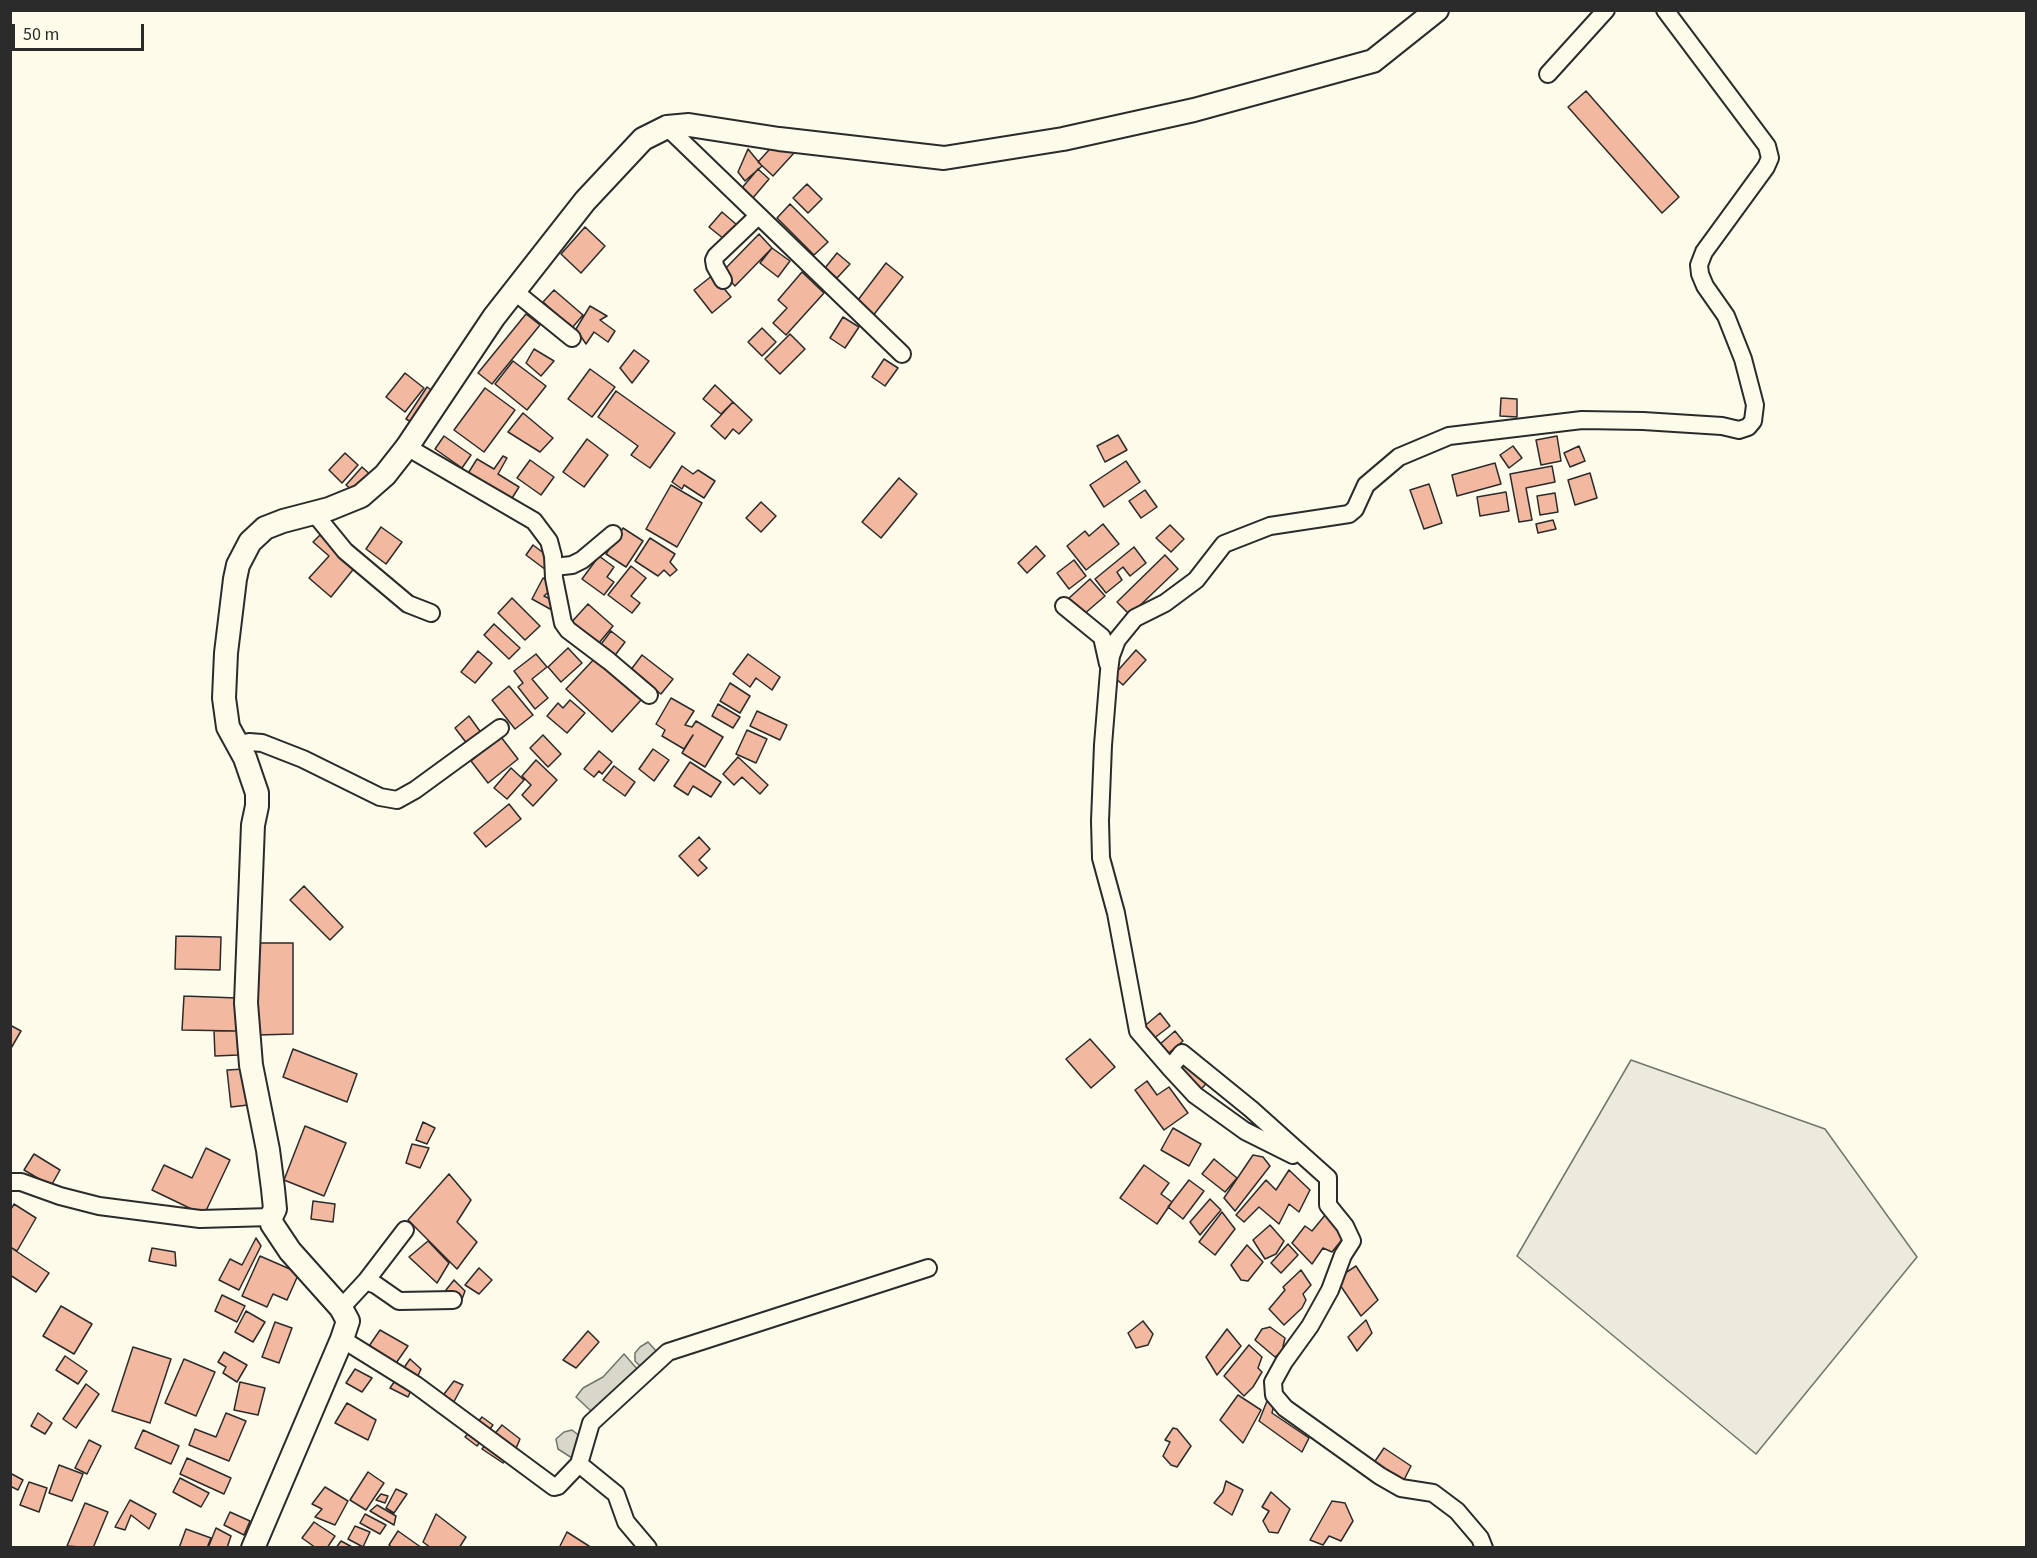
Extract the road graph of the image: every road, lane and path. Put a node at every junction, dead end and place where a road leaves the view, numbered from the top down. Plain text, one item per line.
1 (1437, 10) edge
2 (1606, 10) edge
3 (1665, 10) edge
4 (1548, 74) dead end
5 (667, 127) junction
6 (758, 216) junction
7 (723, 280) dead end
8 (514, 291) junction
9 (572, 338) dead end
10 (902, 354) dead end
11 (407, 447) junction
12 (314, 513) junction
13 (613, 534) dead end
14 (554, 567) junction
15 (1064, 606) dead end
16 (430, 613) dead end
17 (1109, 671) junction
18 (649, 695) dead end
19 (501, 728) dead end
20 (238, 744) junction
21 (1170, 1068) junction
22 (1313, 1164) junction
23 (10, 1182) edge
24 (271, 1217) junction
25 (405, 1230) dead end
26 (928, 1269) dead end
27 (366, 1281) junction
28 (453, 1300) dead end
29 (341, 1308) junction
30 (342, 1339) junction
31 (579, 1464) junction
32 (253, 1548) edge
33 (648, 1548) edge
34 (1484, 1548) edge

1 - 5 street
2 - 4 street
3 - 17 street
5 - 6 street
5 - 8 street
6 - 7 street
6 - 10 street
8 - 9 street
8 - 11 street
11 - 12 street
11 - 14 street
12 - 16 street
12 - 20 street
13 - 14 street
14 - 18 street
15 - 17 street
17 - 21 street
19 - 20 street
20 - 24 street
21 - 22 street
21 - 22 street
22 - 34 street
23 - 24 street
24 - 29 street
25 - 27 street
26 - 31 street
27 - 28 street
27 - 29 street
29 - 30 street
30 - 31 street
30 - 32 street
31 - 33 street

